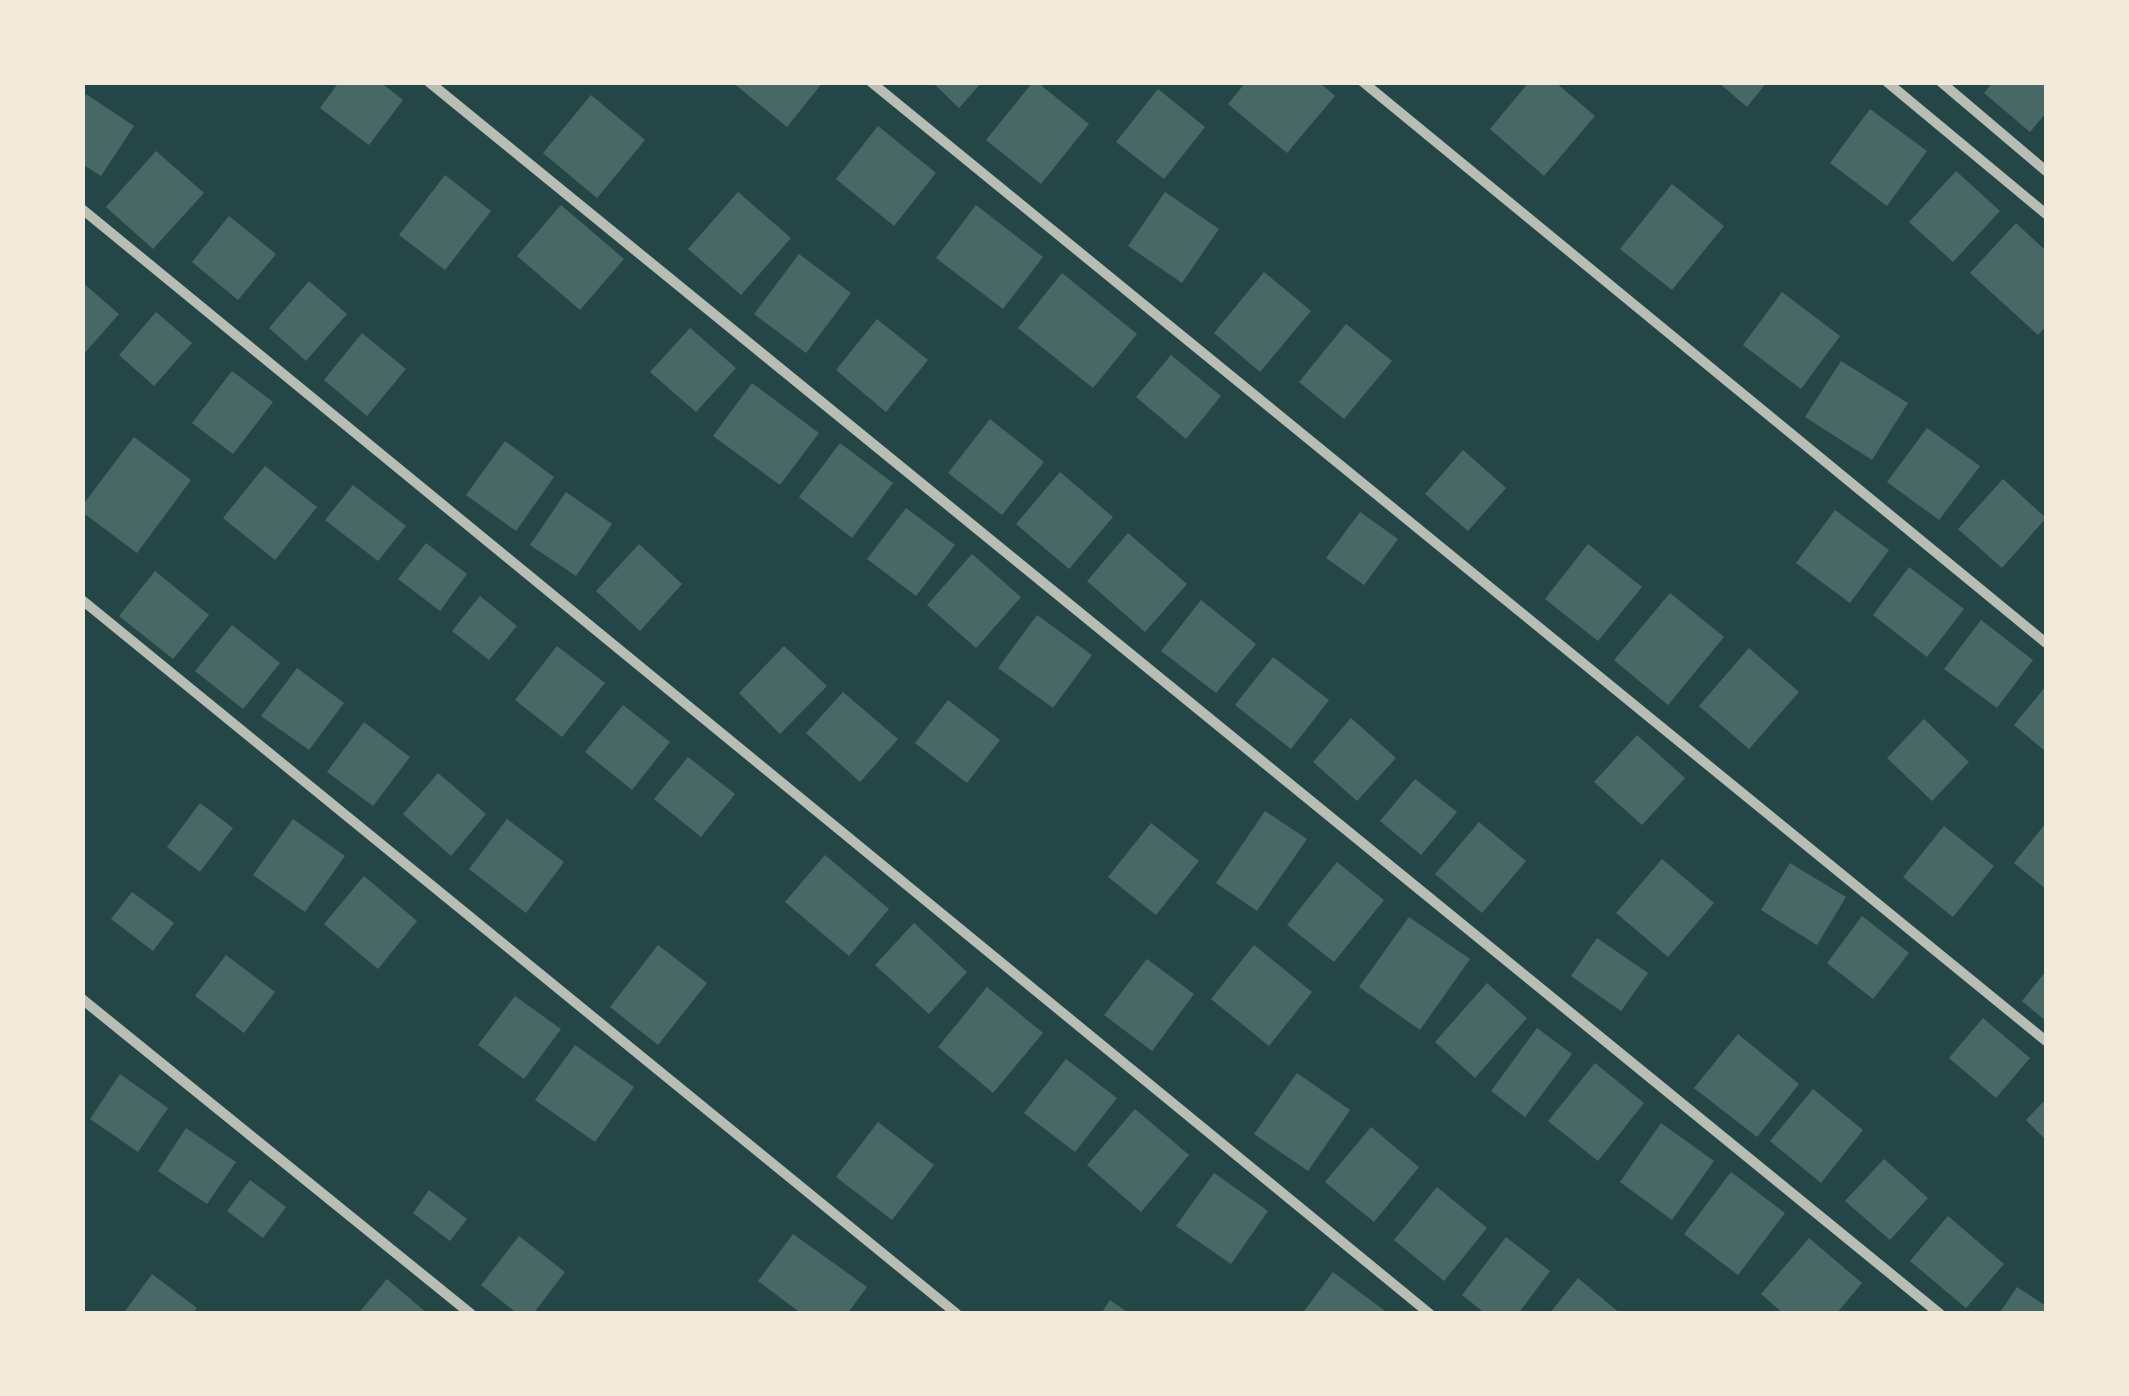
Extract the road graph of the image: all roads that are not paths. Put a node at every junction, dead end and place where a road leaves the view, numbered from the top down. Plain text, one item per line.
1 (429, 82) edge
2 (871, 82) edge
3 (1363, 82) edge
4 (1887, 82) edge
5 (1941, 82) edge
6 (2046, 171) edge
7 (82, 209) edge
8 (2046, 214) edge
9 (82, 600) edge
10 (2046, 644) edge
11 (82, 999) edge
12 (2046, 1041) edge
13 (471, 1314) edge
14 (956, 1314) edge
15 (1430, 1314) edge
16 (1940, 1314) edge

1 - 16 street
2 - 12 street
3 - 10 street
4 - 8 street
5 - 6 street
7 - 15 street
9 - 14 street
11 - 13 street

